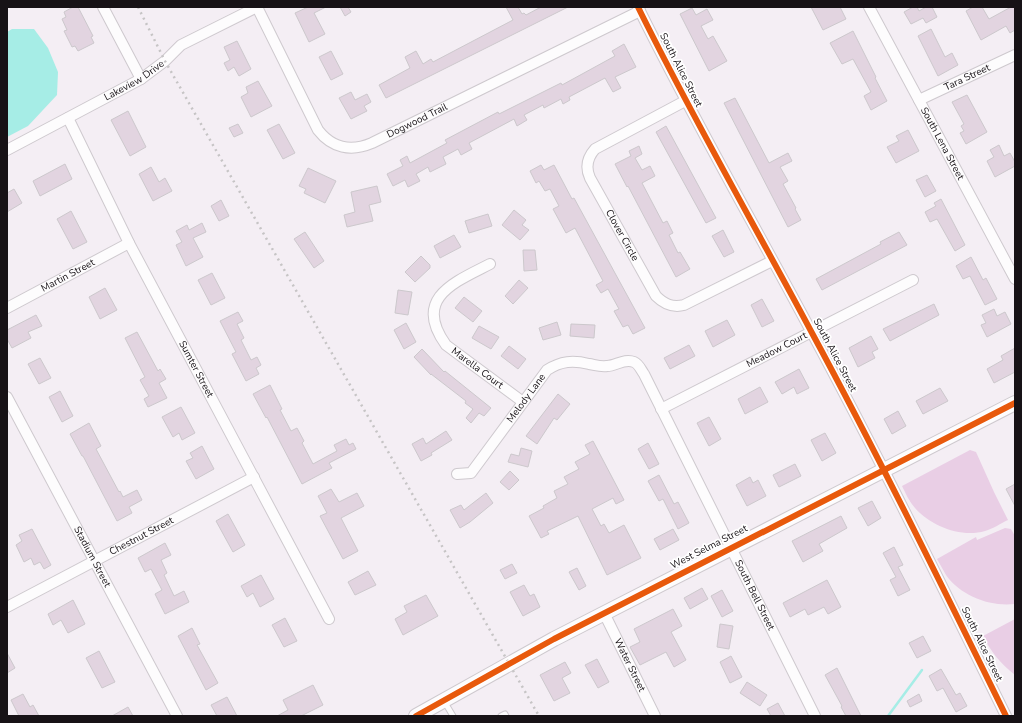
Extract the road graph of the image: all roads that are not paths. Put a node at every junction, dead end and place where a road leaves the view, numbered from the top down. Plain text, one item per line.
1 (103, 7) edge
2 (257, 7) edge
3 (869, 7) edge
4 (639, 9) edge
5 (1015, 55) edge
6 (141, 79) junction
7 (920, 100) junction
8 (685, 101) junction
9 (68, 118) junction
10 (7, 150) edge
11 (129, 243) junction
12 (772, 261) junction
13 (490, 264) dead end
14 (1015, 279) edge
15 (913, 280) dead end
16 (7, 308) edge
17 (812, 332) junction
18 (7, 396) edge
19 (523, 402) junction
20 (1015, 402) edge
21 (661, 409) junction
22 (884, 469) junction
23 (457, 474) dead end
24 (254, 477) junction
25 (730, 548) junction
26 (95, 561) junction
27 (7, 608) edge
28 (604, 613) junction
29 (329, 619) dead end
30 (444, 700) junction
31 (423, 714) edge
32 (177, 716) edge
33 (453, 716) edge
34 (501, 716) edge
35 (506, 716) edge
36 (656, 716) edge
37 (815, 716) edge
38 (1006, 716) edge

1 - 6 street
2 - 4 street, Dogwood Trail
2 - 6 street, Lakeview Drive
3 - 7 street, South Lena Street
4 - 8 street, South Alice Street
5 - 7 street, Tara Street
6 - 9 street, Lakeview Drive
7 - 14 street, South Lena Street
8 - 12 street, South Alice Street
8 - 12 street, Clover Circle
9 - 10 street, Lakeview Drive
9 - 11 street, Sumter Street
11 - 16 street, Martin Street
11 - 24 street, Sumter Street
12 - 17 street, South Alice Street
13 - 19 street, Marella Court
15 - 17 street, Meadow Court
17 - 21 street, Meadow Court
17 - 22 street, South Alice Street
18 - 26 street, Stadium Street
19 - 21 street, Melody Lane
19 - 23 street, Melody Lane
20 - 22 street, West Selma Street
21 - 25 street, South Bell Street
22 - 25 street, West Selma Street
22 - 38 street, South Alice Street
24 - 26 street, Chestnut Street
24 - 29 street, Sumter Street
25 - 28 street, West Selma Street
25 - 37 street, South Bell Street
26 - 27 street, Chestnut Street
26 - 32 street, Stadium Street
28 - 30 street, West Selma Street
28 - 36 street, Water Street
30 - 31 street, West Selma Street
30 - 33 lane
34 - 35 lane

